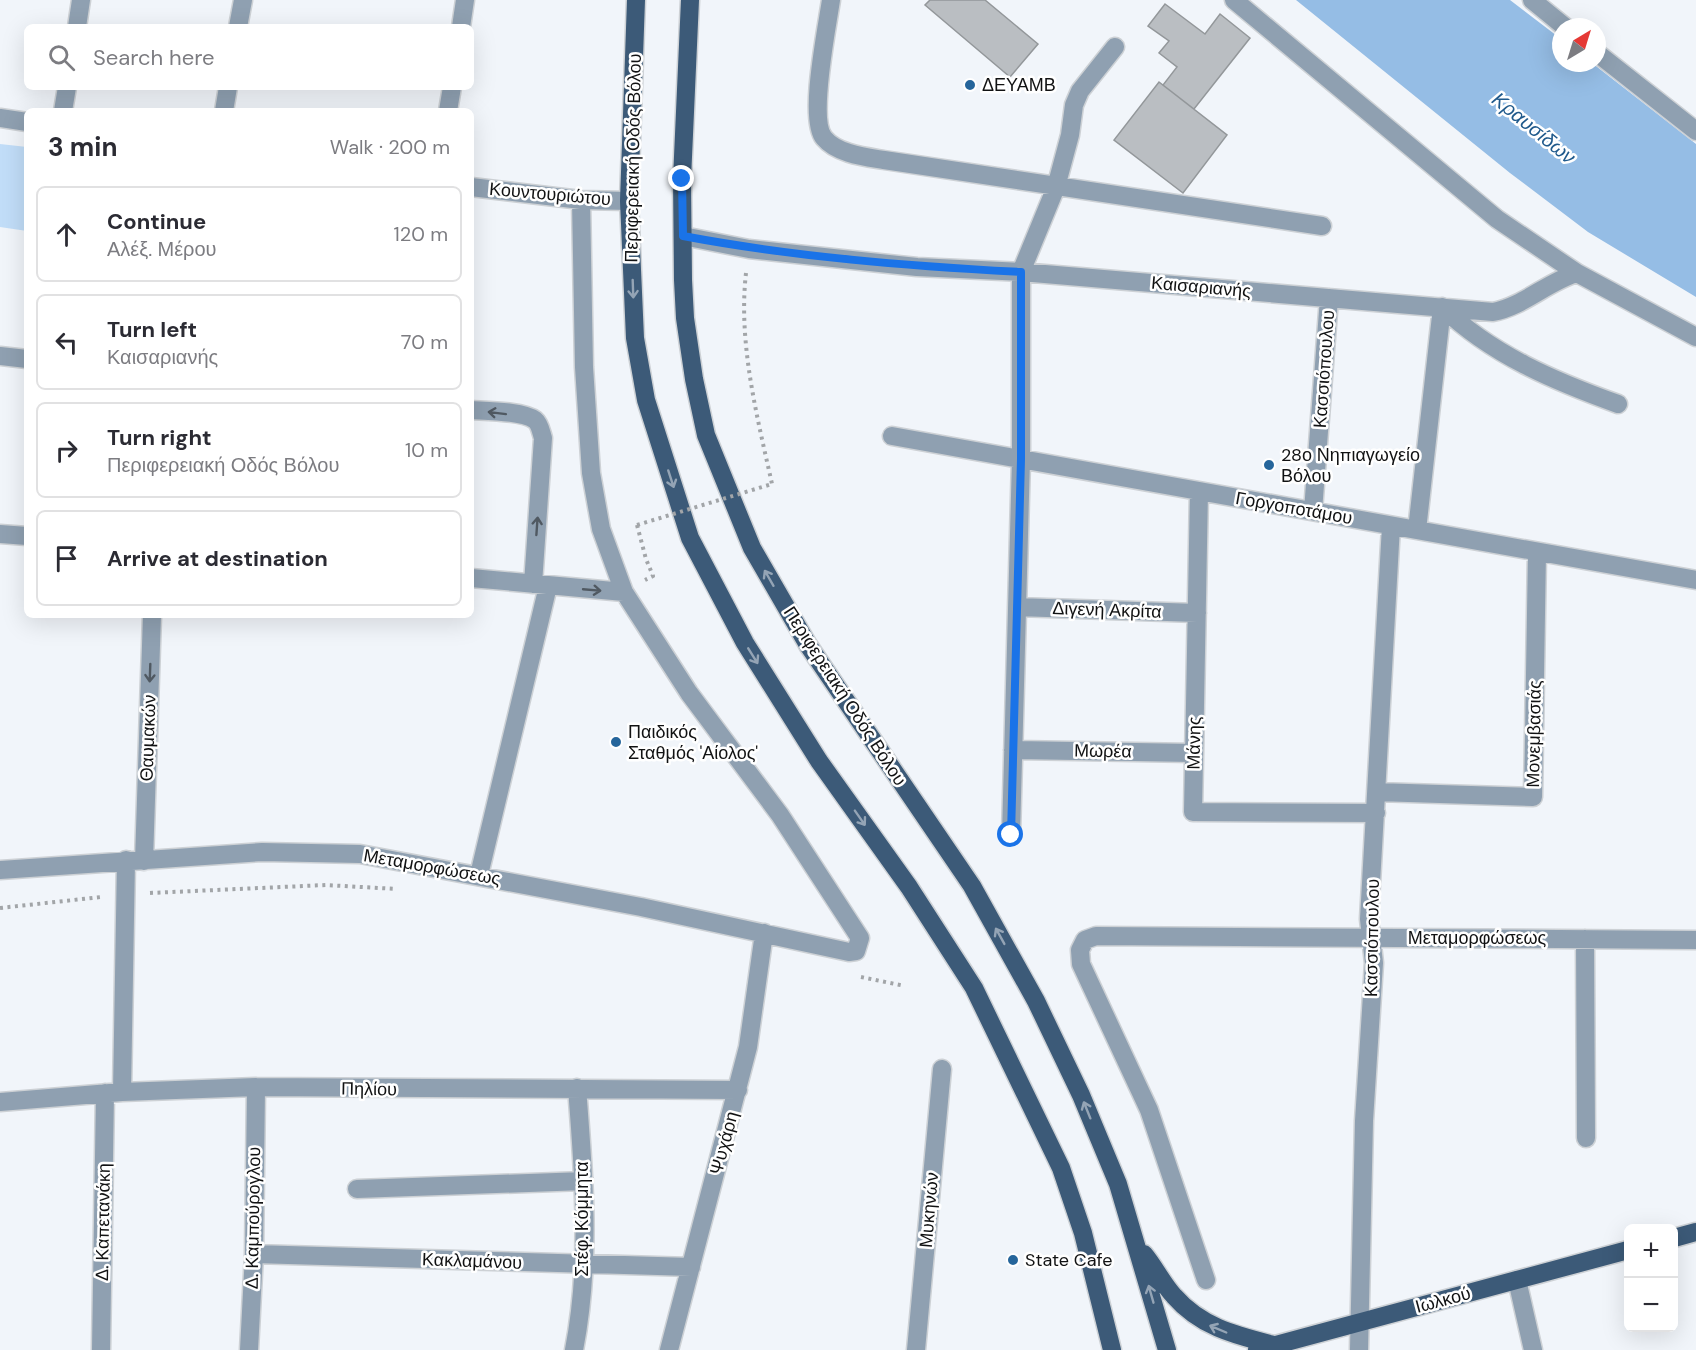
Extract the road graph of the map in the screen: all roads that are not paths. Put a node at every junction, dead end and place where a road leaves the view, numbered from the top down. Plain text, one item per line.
1 (81, 0) edge
2 (243, 0) edge
3 (465, 0) edge
4 (636, 0) edge
5 (690, 0) edge
6 (831, 0) edge
7 (1234, 0) edge
8 (1532, 0) edge
9 (1554, 18) edge
10 (77, 24) edge
11 (239, 24) edge
12 (461, 24) edge
13 (1115, 47) dead end
14 (1606, 60) edge
15 (66, 90) edge
16 (228, 90) edge
17 (452, 90) edge
18 (64, 108) edge
19 (224, 108) edge
20 (448, 108) edge
21 (0, 118) edge
22 (24, 122) edge
23 (1696, 131) edge
24 (474, 187) edge
25 (1056, 187) junction
26 (581, 200) junction
27 (629, 201) junction
28 (1322, 226) dead end
29 (683, 236) junction
30 (1021, 272) junction
31 (1577, 273) junction
32 (1329, 298) junction
33 (1442, 307) junction
34 (1696, 337) edge
35 (0, 356) edge
36 (24, 359) edge
37 (1618, 404) dead end
38 (474, 410) edge
39 (892, 436) dead end
40 (1021, 459) junction
41 (1199, 491) junction
42 (1313, 511) junction
43 (1391, 526) junction
44 (1417, 530) junction
45 (0, 534) edge
46 (24, 536) edge
47 (1537, 552) junction
48 (474, 578) edge
49 (1696, 580) edge
50 (541, 585) junction
51 (624, 592) junction
52 (1017, 607) junction
53 (1197, 614) junction
54 (152, 618) edge
55 (1013, 750) junction
56 (1194, 753) junction
57 (1377, 792) junction
58 (1376, 813) junction
59 (1011, 835) dead end
60 (135, 860) junction
61 (0, 870) edge
62 (478, 875) junction
63 (764, 933) junction
64 (1372, 937) junction
65 (1585, 939) junction
66 (1696, 940) edge
67 (942, 1069) dead end
68 (256, 1087) junction
69 (577, 1088) junction
70 (738, 1090) junction
71 (114, 1093) junction
72 (0, 1102) edge
73 (1586, 1138) dead end
74 (584, 1181) junction
75 (357, 1189) dead end
76 (1696, 1232) edge
77 (1678, 1237) edge
78 (1137, 1246) junction
79 (1624, 1251) edge
80 (254, 1254) junction
81 (584, 1265) junction
82 (691, 1267) junction
83 (1206, 1280) dead end
84 (1517, 1280) junction
85 (1360, 1322) junction
86 (1265, 1347) edge
87 (101, 1350) edge
88 (249, 1350) edge
89 (574, 1350) edge
90 (669, 1350) edge
91 (916, 1350) edge
92 (1112, 1350) edge
93 (1167, 1350) edge
94 (1359, 1350) edge
95 (1533, 1350) edge

1 - 10 street
2 - 11 street
3 - 12 street
4 - 27 main road, Περιφερειακή Οδός Βόλου
5 - 29 main road, Περιφερειακή Οδός Βόλου
6 - 25 street
7 - 31 street
8 - 9 street
13 - 25 street
14 - 23 street
15 - 18 street
16 - 19 street
17 - 20 street
21 - 22 street
24 - 26 street, Κουντουριώτου
25 - 28 street
25 - 30 street
26 - 27 street, Κουντουριώτου
26 - 51 street
27 -> 92 main road, Περιφερειακή Οδός Βόλου
29 - 30 street, Καισαριανής
78 -> 29 main road, Περιφερειακή Οδός Βόλου
30 - 32 street, Καισαριανής
30 - 40 street
31 - 33 street, Καισαριανής
31 - 34 street
32 - 33 street, Καισαριανής
32 - 42 street, Κασσιόπουλου
33 - 37 street
33 - 44 street
35 - 36 street
50 -> 38 street
39 - 40 street, Γοργοποτάμου
40 - 41 street, Γοργοποτάμου
40 - 52 street
41 - 42 street, Γοργοποτάμου
41 - 53 street, Μάνης
42 - 43 street, Γοργοποτάμου
43 - 44 street, Γοργοποτάμου
43 - 57 street, Κασσιόπουλου
44 - 47 street, Γοργοποτάμου
45 - 46 street
47 - 49 street, Γοργοποτάμου
47 - 57 street, Μονεμβασιάς
48 - 50 street
50 -> 51 street
50 - 62 street
51 - 63 street, Μεταμορφώσεως
52 - 53 street, Διγενή Ακρίτα
52 - 55 street
53 - 56 street, Μάνης
54 -> 60 street, Θαυμακών
55 - 56 street, Μωρέα
55 - 59 street
56 - 58 street, Μάνης
57 - 58 street, Κασσιόπουλου
58 - 64 street, Κασσιόπουλου
60 - 61 street, Μεταμορφώσεως
60 - 62 street, Μεταμορφώσεως
60 - 71 street, Δ. Καπετανάκη
62 - 63 street, Μεταμορφώσεως
63 - 70 street, Ψυχάρη
64 - 65 street, Μεταμορφώσεως
64 - 83 street, Μεταμορφώσεως
64 - 85 street, Κασσιόπουλου
65 - 66 street, Μεταμορφώσεως
65 - 73 street
67 - 91 street, Μυκηνών
68 - 69 street, Πηλίου
68 - 71 street, Πηλίου
68 - 80 street, Δ. Καμπούρογλου
69 - 70 street, Πηλίου
69 - 74 street, Στέφ. Κόμμητα
70 - 82 street, Ψυχάρη
71 - 72 street, Πηλίου
71 - 87 street, Δ. Καπετανάκη
74 - 75 street
74 - 81 street, Στέφ. Κόμμητα
76 - 77 main road
86 -> 78 main road
93 -> 78 main road, Περιφερειακή Οδός Βόλου
79 - 84 main road, Ιωλκού
80 - 81 street, Κακλαμάνου
80 - 88 street, Δ. Καμπούρογλου
81 - 82 street, Κακλαμάνου
81 - 89 street, Στέφ. Κόμμητα
82 - 90 street, Ψυχάρη
84 - 85 main road, Ιωλκού
84 - 95 street
85 - 86 main road, Ιωλκού
85 - 94 street, Κασσιόπουλου

